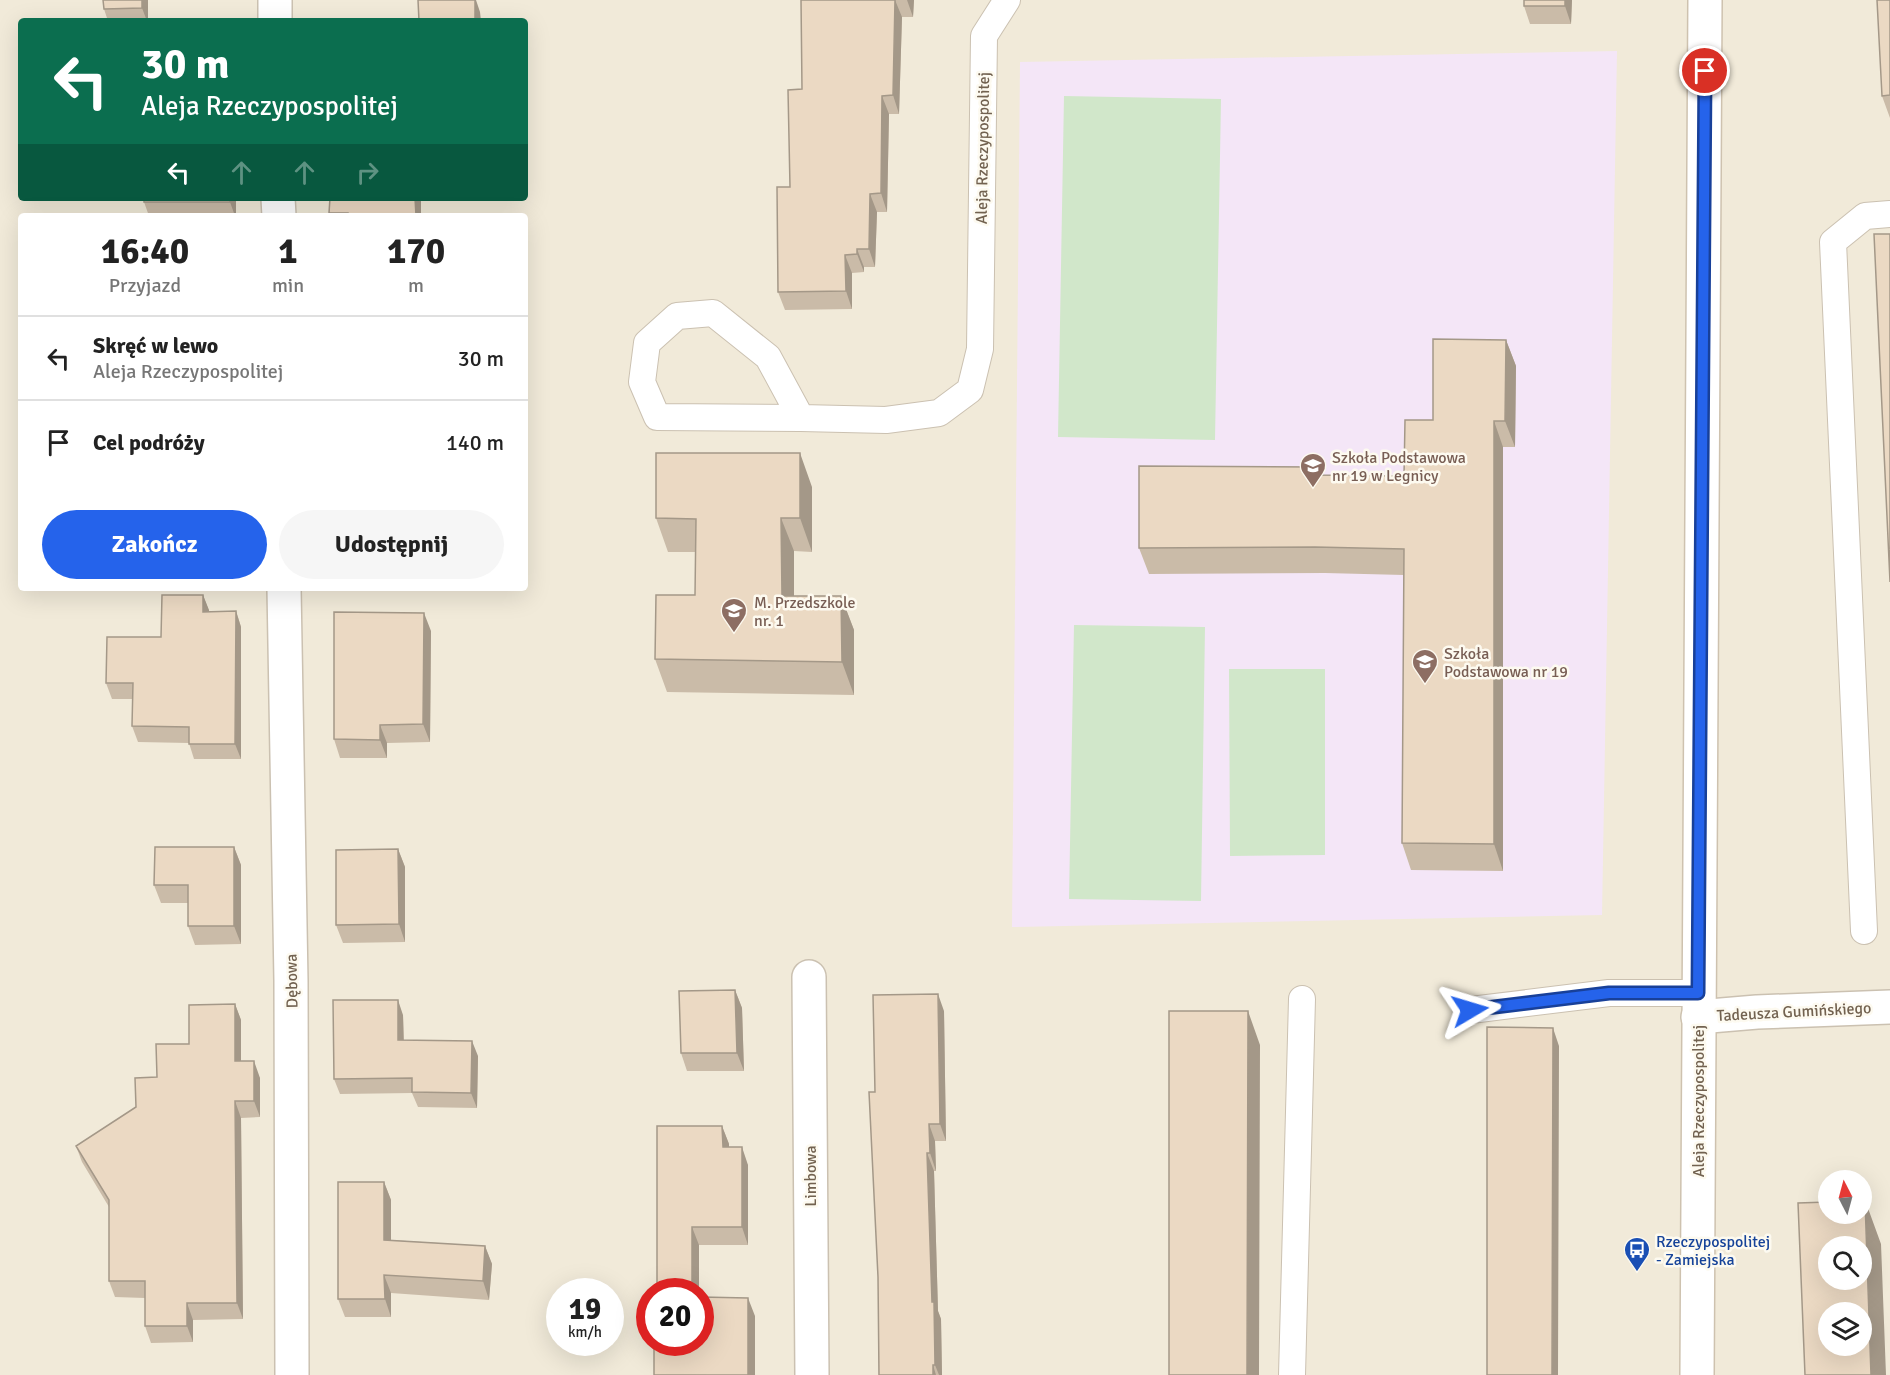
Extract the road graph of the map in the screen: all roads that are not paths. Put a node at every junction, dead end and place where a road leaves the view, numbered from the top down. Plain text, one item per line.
1 (275, 0) edge
2 (1006, 0) edge
3 (1705, 0) edge
4 (275, 18) edge
5 (1890, 214) edge
6 (801, 418) junction
7 (284, 591) edge
8 (1864, 931) dead end
9 (809, 977) dead end
10 (1302, 999) dead end
11 (1698, 1005) junction
12 (1890, 1007) edge
13 (1470, 1010) dead end
14 (292, 1375) edge
15 (812, 1375) edge
16 (1292, 1375) edge
17 (1696, 1375) edge

1 - 4 street
2 - 6 lane, Aleja Rzeczypospolitej
3 - 11 street, Aleja Rzeczypospolitej
5 - 8 lane
6 - 6 lane, Aleja Rzeczypospolitej
7 - 14 street, Dębowa
9 - 15 street, Limbowa
10 - 16 lane
11 - 12 street, Tadeusza Gumińskiego
11 - 13 lane
11 - 17 street, Aleja Rzeczypospolitej

